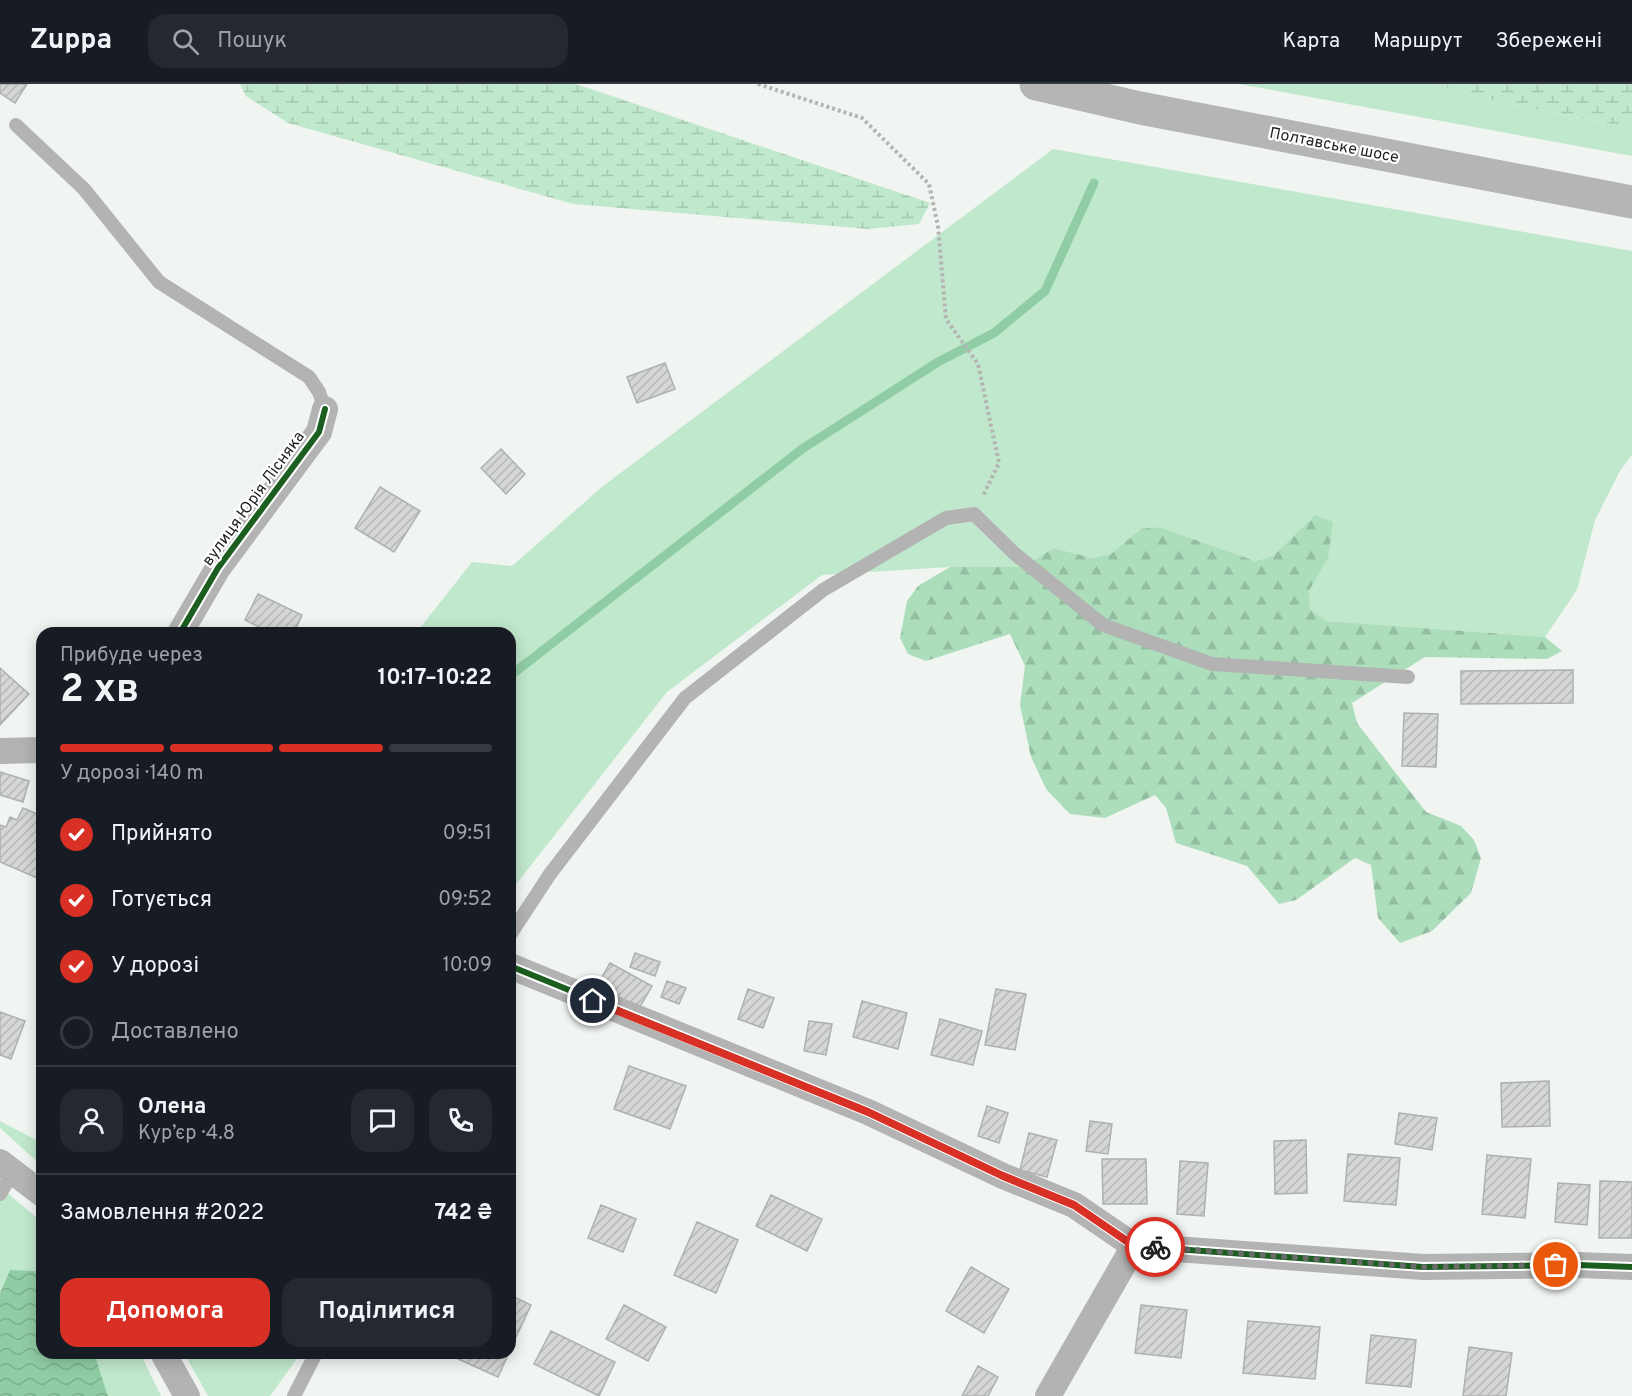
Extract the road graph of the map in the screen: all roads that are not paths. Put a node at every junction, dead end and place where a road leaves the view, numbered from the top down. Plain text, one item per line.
1 (1036, 84) edge
2 (16, 125) dead end
3 (1632, 202) edge
4 (325, 409) joint
5 (184, 627) edge
6 (1408, 677) dead end
7 (36, 750) edge
8 (0, 752) edge
9 (516, 926) edge
10 (516, 968) edge
11 (7, 1167) edge
12 (36, 1189) edge
13 (0, 1194) edge
14 (1134, 1246) junction
15 (1632, 1267) edge
16 (166, 1359) edge
17 (313, 1359) edge
18 (187, 1396) edge
19 (294, 1396) edge
20 (1048, 1396) edge

1 - 3 main road, Полтавське шосе
2 - 4 lane
4 - 5 street, вулиця Юрія Лісняка
6 - 9 lane
7 - 8 street
10 - 14 street
11 - 12 street
11 - 13 lane
14 - 15 street
14 - 20 street
16 - 18 street
17 - 19 lane

